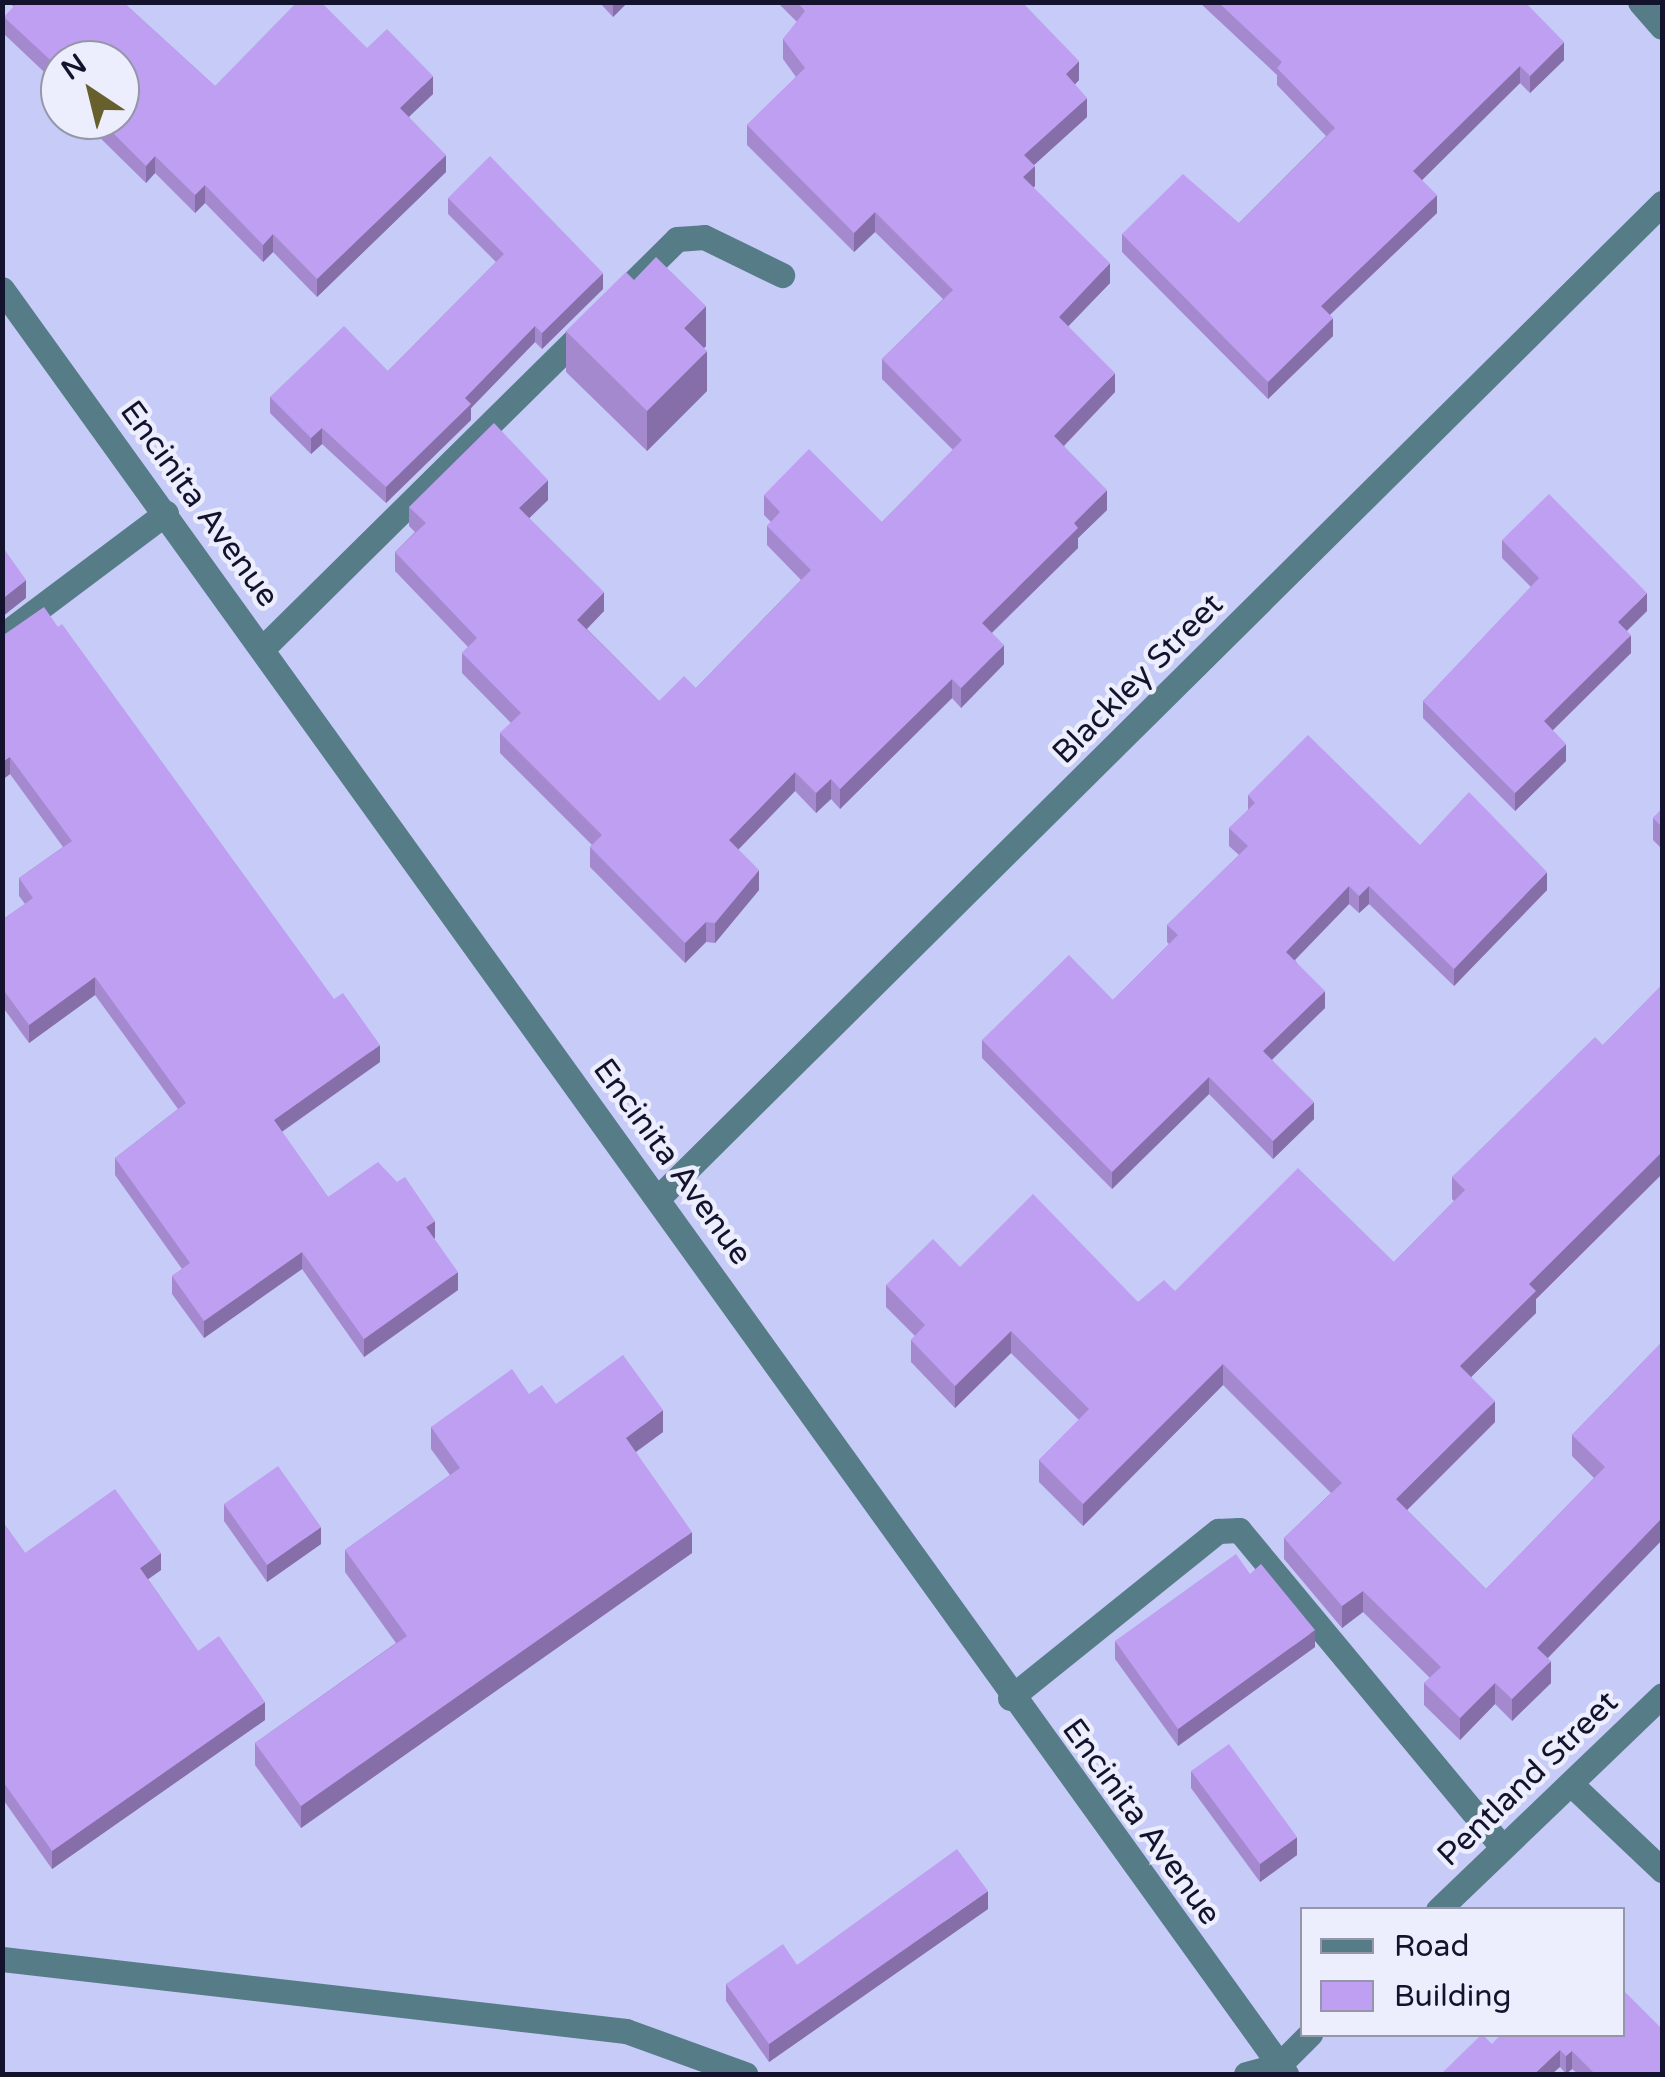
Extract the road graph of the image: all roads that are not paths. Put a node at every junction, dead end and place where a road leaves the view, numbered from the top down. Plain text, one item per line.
1 (1640, 2) edge
2 (1662, 27) edge
3 (1662, 203) edge
4 (782, 275) dead end
5 (2, 289) edge
6 (166, 512) junction
7 (2, 636) edge
8 (263, 648) junction
9 (658, 1198) junction
10 (1662, 1695) edge
11 (1010, 1698) junction
12 (1572, 1784) junction
13 (1502, 1847) junction
14 (1662, 1870) edge
15 (1441, 1907) edge
16 (2, 1958) edge
17 (1308, 2037) edge
18 (1282, 2070) edge
19 (746, 2074) edge
20 (1246, 2074) edge

1 - 2 street
3 - 9 street, Blackley Street
4 - 8 street
5 - 6 street, Encinita Avenue
6 - 7 street
6 - 8 street, Encinita Avenue
8 - 9 street, Encinita Avenue
9 - 11 street, Encinita Avenue
10 - 12 street, Pentland Street
11 - 13 street
11 - 18 street, Encinita Avenue
12 - 13 street, Pentland Street
12 - 14 street
13 - 15 street, Pentland Street
16 - 19 street
17 - 18 street
18 - 20 street

